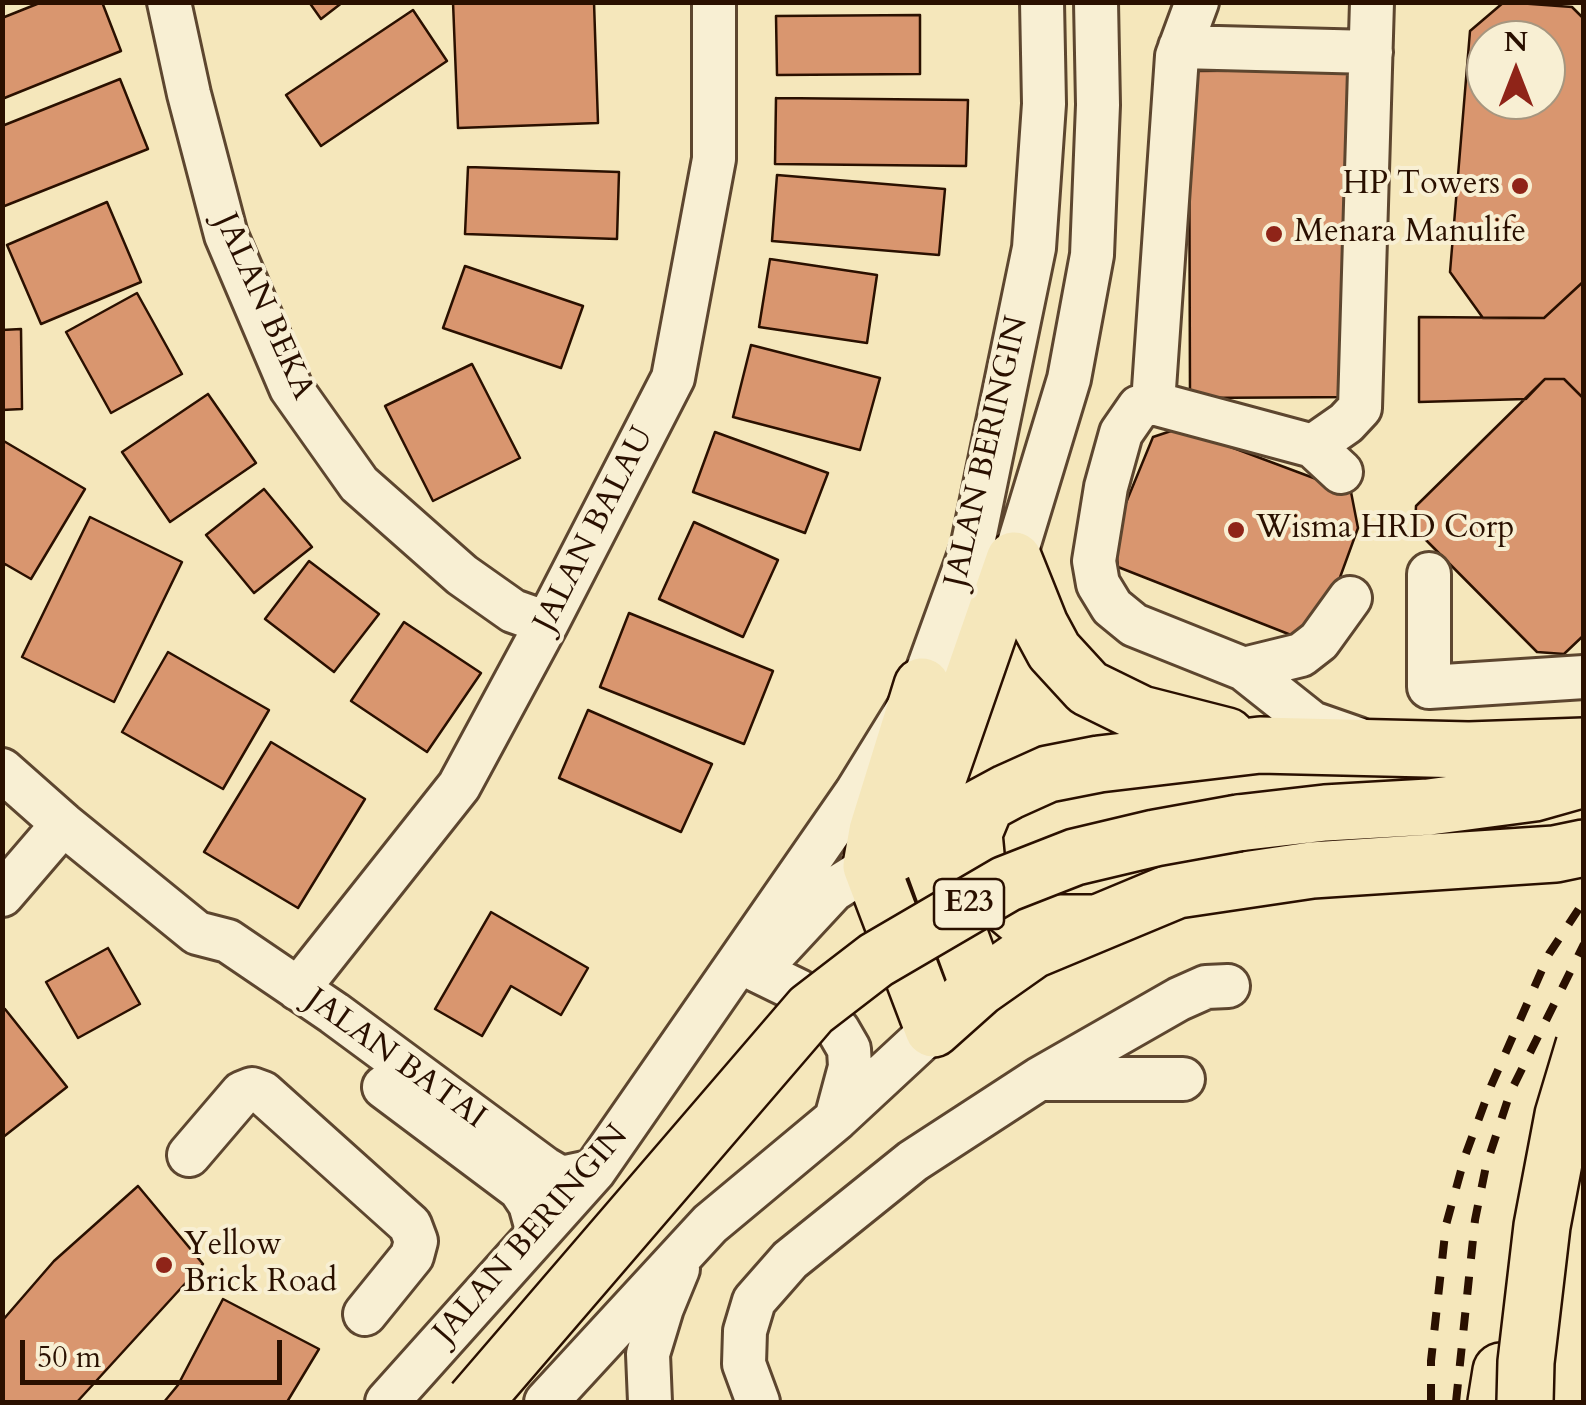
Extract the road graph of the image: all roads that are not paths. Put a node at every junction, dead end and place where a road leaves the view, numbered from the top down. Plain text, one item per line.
1 (169, 2) edge
2 (714, 2) edge
3 (1042, 2) edge
4 (1197, 2) edge
5 (1372, 2) edge
6 (1102, 11) edge
7 (1180, 46) junction
8 (1371, 52) junction
9 (1153, 403) junction
10 (1045, 460) junction
11 (1106, 487) junction
12 (1014, 560) junction
13 (1430, 574) dead end
14 (1350, 598) dead end
15 (548, 623) junction
16 (1244, 669) junction
17 (1584, 678) edge
18 (922, 686) junction
19 (1260, 745) junction
20 (1584, 746) edge
21 (1389, 748) junction
22 (2, 770) edge
23 (1584, 780) edge
24 (986, 804) junction
25 (63, 824) junction
26 (924, 838) junction
27 (1584, 848) edge
28 (872, 866) junction
29 (2, 895) edge
30 (1094, 924) junction
31 (197, 933) junction
32 (758, 971) junction
33 (1228, 986) dead end
34 (979, 988) junction
35 (298, 989) junction
36 (933, 1029) junction
37 (1584, 1045) edge
38 (672, 1063) junction
39 (1039, 1078) junction
40 (1183, 1079) dead end
41 (1584, 1088) edge
42 (836, 1119) junction
43 (189, 1155) dead end
44 (594, 1171) junction
45 (710, 1224) junction
46 (538, 1233) junction
47 (364, 1314) dead end
48 (1511, 1390) edge
49 (387, 1402) edge
50 (474, 1402) edge
51 (546, 1402) edge
52 (650, 1402) edge
53 (758, 1402) edge

1 - 15 street, JALAN BEKA
2 - 15 street, JALAN BALAU
3 - 18 street, JALAN BERINGIN
4 - 7 street
5 - 8 street
6 - 10 street, JALAN BERINGIN
7 - 8 street
7 - 9 street
8 - 9 street
9 - 11 street
10 - 11 street
10 - 12 street, JALAN BERINGIN
11 - 16 street
12 - 19 highway
12 - 26 highway
13 - 17 street
14 - 16 street
15 - 35 street, JALAN BALAU
16 - 21 street
18 - 28 highway
18 - 38 street, JALAN BERINGIN
19 - 21 highway
19 - 24 highway
20 - 21 highway
22 - 25 street, JALAN BATAI
23 - 50 highway, E23, bridge
24 - 26 highway
24 - 30 highway
25 - 29 street
25 - 31 street, JALAN BATAI
26 - 28 highway
26 - 34 highway
27 - 30 highway
28 - 32 street, JALAN BERINGIN
28 - 36 highway
30 - 34 highway
31 - 35 street, JALAN BATAI
31 - 46 street, JALAN BATAI
32 - 38 street, JALAN BERINGIN
32 - 42 street
33 - 39 street
34 - 36 highway
35 - 44 street, JALAN BATAI
36 - 42 street
37 - 48 highway, bridge
38 - 44 street, JALAN BERINGIN
39 - 40 street
39 - 53 street
41 - 48 highway
42 - 45 street
43 - 47 street
44 - 46 street, JALAN BERINGIN
45 - 51 street
45 - 52 street
46 - 49 street, JALAN BERINGIN

